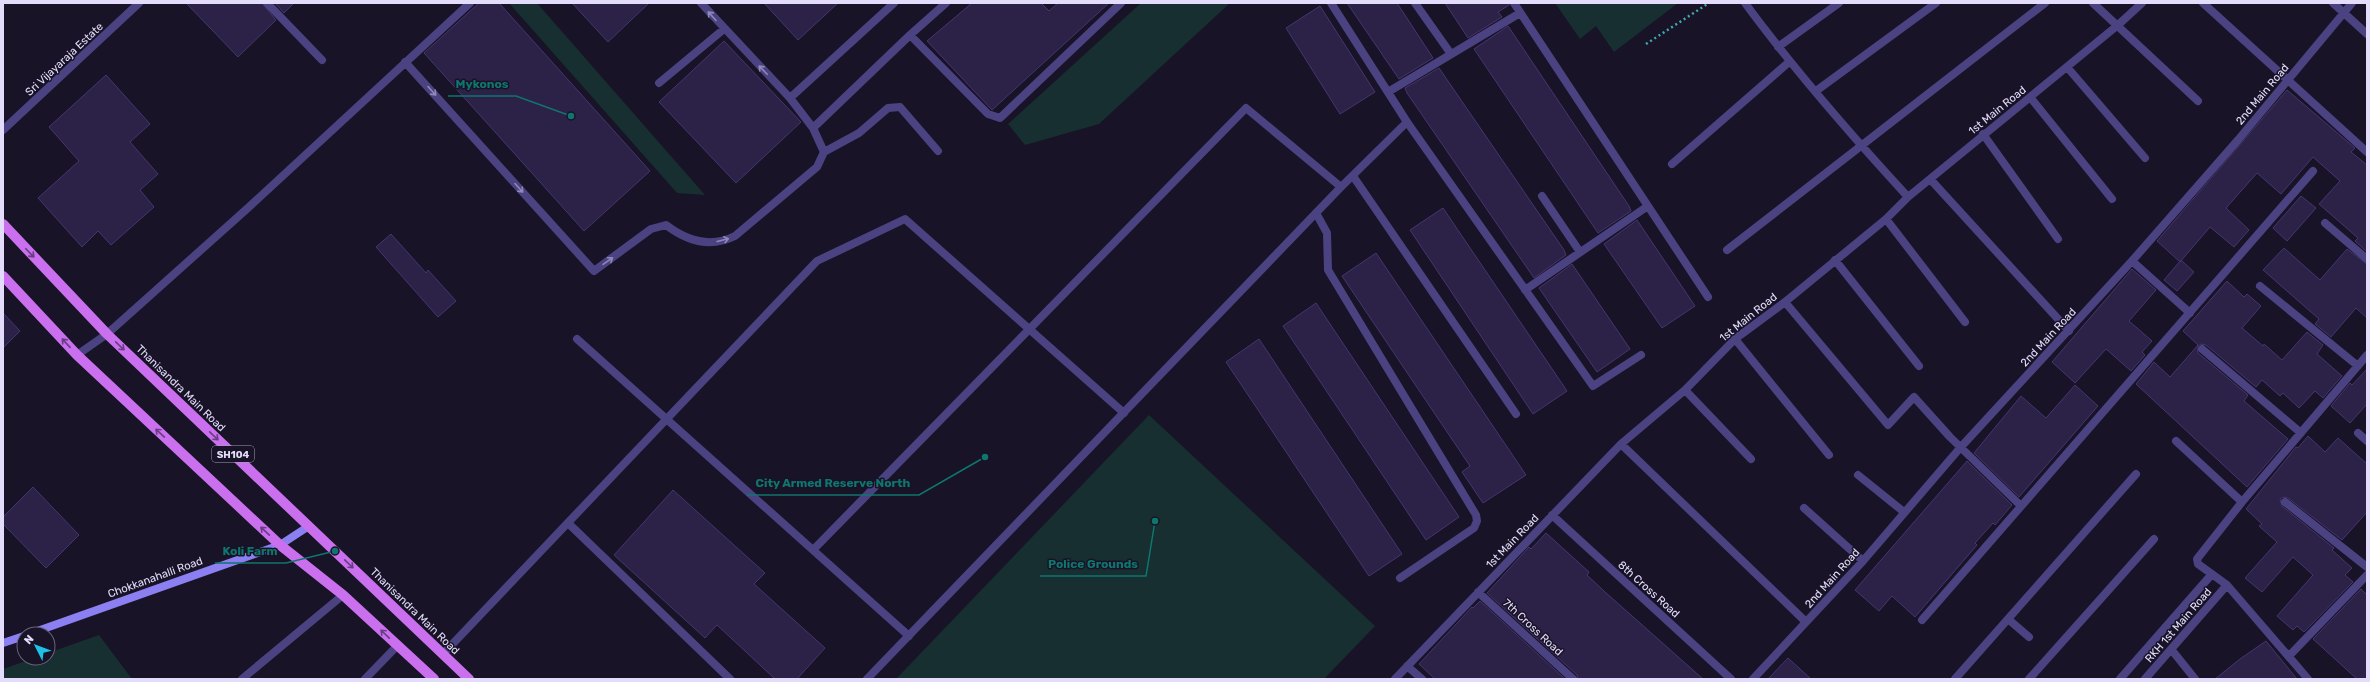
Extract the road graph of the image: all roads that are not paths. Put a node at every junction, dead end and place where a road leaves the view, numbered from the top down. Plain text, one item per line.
1 (139, 3) edge
2 (267, 3) edge
3 (470, 3) edge
4 (701, 3) edge
5 (894, 3) edge
6 (946, 3) edge
7 (1121, 3) edge
8 (1331, 3) edge
9 (1415, 3) edge
10 (1514, 3) edge
11 (1745, 3) edge
12 (1839, 3) edge
13 (1936, 3) edge
14 (2045, 3) edge
15 (2093, 3) edge
16 (2142, 3) edge
17 (2203, 3) edge
18 (2333, 3) edge
19 (2352, 3) edge
20 (2344, 12) junction
21 (1520, 13) junction
22 (2118, 26) junction
23 (724, 29) junction
24 (2367, 34) edge
25 (910, 35) junction
26 (1778, 47) junction
27 (1451, 54) junction
28 (322, 60) dead end
29 (406, 62) junction
30 (1789, 62) junction
31 (2067, 67) junction
32 (2287, 82) junction
33 (659, 83) dead end
34 (1816, 91) junction
35 (1388, 92) junction
36 (2030, 97) junction
37 (790, 98) junction
38 (2198, 101) dead end
39 (1407, 122) junction
40 (813, 128) junction
41 (3, 130) edge
42 (1984, 134) junction
43 (1860, 146) junction
44 (938, 151) dead end
45 (824, 152) junction
46 (2367, 152) edge
47 (2145, 158) dead end
48 (1672, 164) dead end
49 (2313, 171) dead end
50 (1353, 176) junction
51 (1931, 180) junction
52 (1341, 187) junction
53 (1542, 196) dead end
54 (1908, 197) junction
55 (2112, 199) dead end
56 (1648, 206) junction
57 (1316, 213) junction
58 (1886, 219) junction
59 (2325, 223) dead end
60 (3, 224) edge
61 (2058, 240) dead end
62 (1727, 250) dead end
63 (1580, 252) junction
64 (2367, 259) edge
65 (1835, 260) junction
66 (2132, 261) junction
67 (3, 276) edge
68 (2260, 286) dead end
69 (1525, 290) junction
70 (1708, 297) dead end
71 (1785, 302) junction
72 (2190, 312) junction
73 (1965, 322) dead end
74 (1029, 329) junction
75 (2069, 331) junction
76 (107, 334) junction
77 (577, 339) dead end
78 (1736, 339) junction
79 (2202, 349) dead end
80 (77, 355) junction
81 (1640, 355) dead end
82 (2367, 355) edge
83 (1919, 366) dead end
84 (2358, 366) junction
85 (1685, 390) junction
86 (1124, 413) junction
87 (1516, 414) dead end
88 (667, 419) junction
89 (2301, 433) junction
90 (2358, 433) dead end
91 (2176, 441) dead end
92 (2367, 441) edge
93 (1621, 444) junction
94 (1960, 448) junction
95 (1829, 455) dead end
96 (1751, 459) dead end
97 (2136, 474) dead end
98 (1858, 475) dead end
99 (2242, 502) junction
100 (2285, 502) dead end
101 (2021, 506) junction
102 (1804, 508) dead end
103 (1904, 512) junction
104 (1552, 515) junction
105 (568, 524) junction
106 (309, 526) junction
107 (2154, 540) dead end
108 (280, 545) junction
109 (813, 550) junction
110 (1863, 561) junction
111 (2367, 567) edge
112 (2212, 574) junction
113 (2367, 575) edge
114 (1400, 578) dead end
115 (2227, 585) junction
116 (1478, 592) junction
117 (343, 595) junction
118 (2008, 619) junction
119 (1922, 620) dead end
120 (1806, 622) junction
121 (52, 626) edge
122 (909, 636) junction
123 (2029, 637) dead end
124 (16, 639) edge
125 (3, 643) edge
126 (397, 646) junction
127 (2171, 649) junction
128 (443, 654) junction
129 (2289, 656) junction
130 (1408, 666) junction
131 (242, 679) edge
132 (365, 679) edge
133 (434, 679) edge
134 (469, 679) edge
135 (730, 679) edge
136 (867, 679) edge
137 (1395, 679) edge
138 (1422, 679) edge
139 (1573, 679) edge
140 (1731, 679) edge
141 (1753, 679) edge
142 (1955, 679) edge
143 (2029, 679) edge
144 (2120, 679) edge
145 (2145, 679) edge
146 (2195, 679) edge
147 (2308, 679) edge

1 - 41 street, Sri Vijayaraja Estate
2 - 28 street
3 - 29 street
23 -> 4 street
5 - 37 street
6 - 25 street
7 - 25 street
8 - 35 street
9 - 27 street
10 - 21 street
11 - 26 street
12 - 26 street
13 - 34 street
14 - 43 street
15 - 22 street
16 - 22 street, 1st Main Road
17 - 32 street
18 - 20 street
19 - 20 street, 2nd Main Road
20 - 24 street
20 - 32 street, 2nd Main Road
21 - 27 street
21 - 56 street
22 - 31 street, 1st Main Road
22 - 38 street
23 - 33 street
37 -> 23 street
25 - 40 street
26 - 30 street
27 - 35 street
29 -> 45 street
29 - 76 street
30 - 34 street
30 - 48 street
31 - 36 street, 1st Main Road
31 - 47 street
32 - 46 street
32 - 66 street, 2nd Main Road
34 - 43 street
35 - 39 street
36 - 42 street, 1st Main Road
36 - 55 street
37 - 40 street
39 - 50 street
39 - 69 street
40 - 45 street
42 - 51 street, 1st Main Road
42 - 61 street
43 - 54 street
43 - 62 street
44 - 45 street
49 - 72 street
50 - 52 street
50 - 87 street
51 - 54 street, 1st Main Road
51 - 75 street
52 - 57 street
52 - 74 street
53 - 63 street
54 - 58 street, 1st Main Road
56 - 63 street
56 - 70 street
57 - 86 street
57 - 114 street
58 - 65 street, 1st Main Road
58 - 73 street
59 - 64 street
60 -> 76 main road, Thanisandra Main Road / SH104
63 - 69 street
65 - 71 street, 1st Main Road
65 - 83 street
66 - 72 street
66 - 75 street, 2nd Main Road
80 -> 67 main road, SH104
68 - 84 street
69 - 81 street
71 - 78 street, 1st Main Road
71 - 94 street
72 - 101 street
74 - 86 street
74 - 88 street
74 - 109 street
75 - 94 street, 2nd Main Road
76 - 80 street
76 -> 106 main road, Thanisandra Main Road / SH104
77 - 88 street
78 - 85 street, 1st Main Road
78 - 95 street
79 - 89 street
108 -> 80 main road, SH104
82 - 84 street
84 - 89 street
85 - 93 street, 1st Main Road
85 - 96 street
86 - 122 street
88 - 105 street
88 - 109 street
89 - 99 street
90 - 92 street
91 - 99 street
93 - 104 street, 1st Main Road
93 - 120 street
94 - 101 street
94 - 103 street, 2nd Main Road
97 - 118 street
98 - 103 street
99 - 112 street
100 - 111 street
101 - 119 street
102 - 110 street
103 - 110 street, 2nd Main Road
104 - 116 street, 1st Main Road
104 - 140 street, 8th Cross Road
105 - 128 street
105 - 135 street
106 - 108 street, Chokkanahalli Road
106 -> 128 main road, Thanisandra Main Road / SH104
107 - 143 street
108 - 117 main road, SH104
108 - 121 street, Chokkanahalli Road
109 - 122 street
110 - 120 street, 2nd Main Road
112 - 115 street
112 - 144 street
113 - 129 street
115 - 127 street, RKH 1st Main Road
115 - 129 street
116 - 130 street, 1st Main Road
116 - 139 street, 7th Cross Road
126 -> 117 main road, SH104
117 - 131 street
118 - 123 street
118 - 142 street
120 - 141 street, 2nd Main Road
122 - 136 street
124 - 125 street
126 - 132 street
126 - 133 main road, SH104
127 - 145 street, RKH 1st Main Road
127 - 146 street
128 - 134 main road, Thanisandra Main Road / SH104
129 - 147 street
130 - 137 street, 1st Main Road
130 - 138 street

